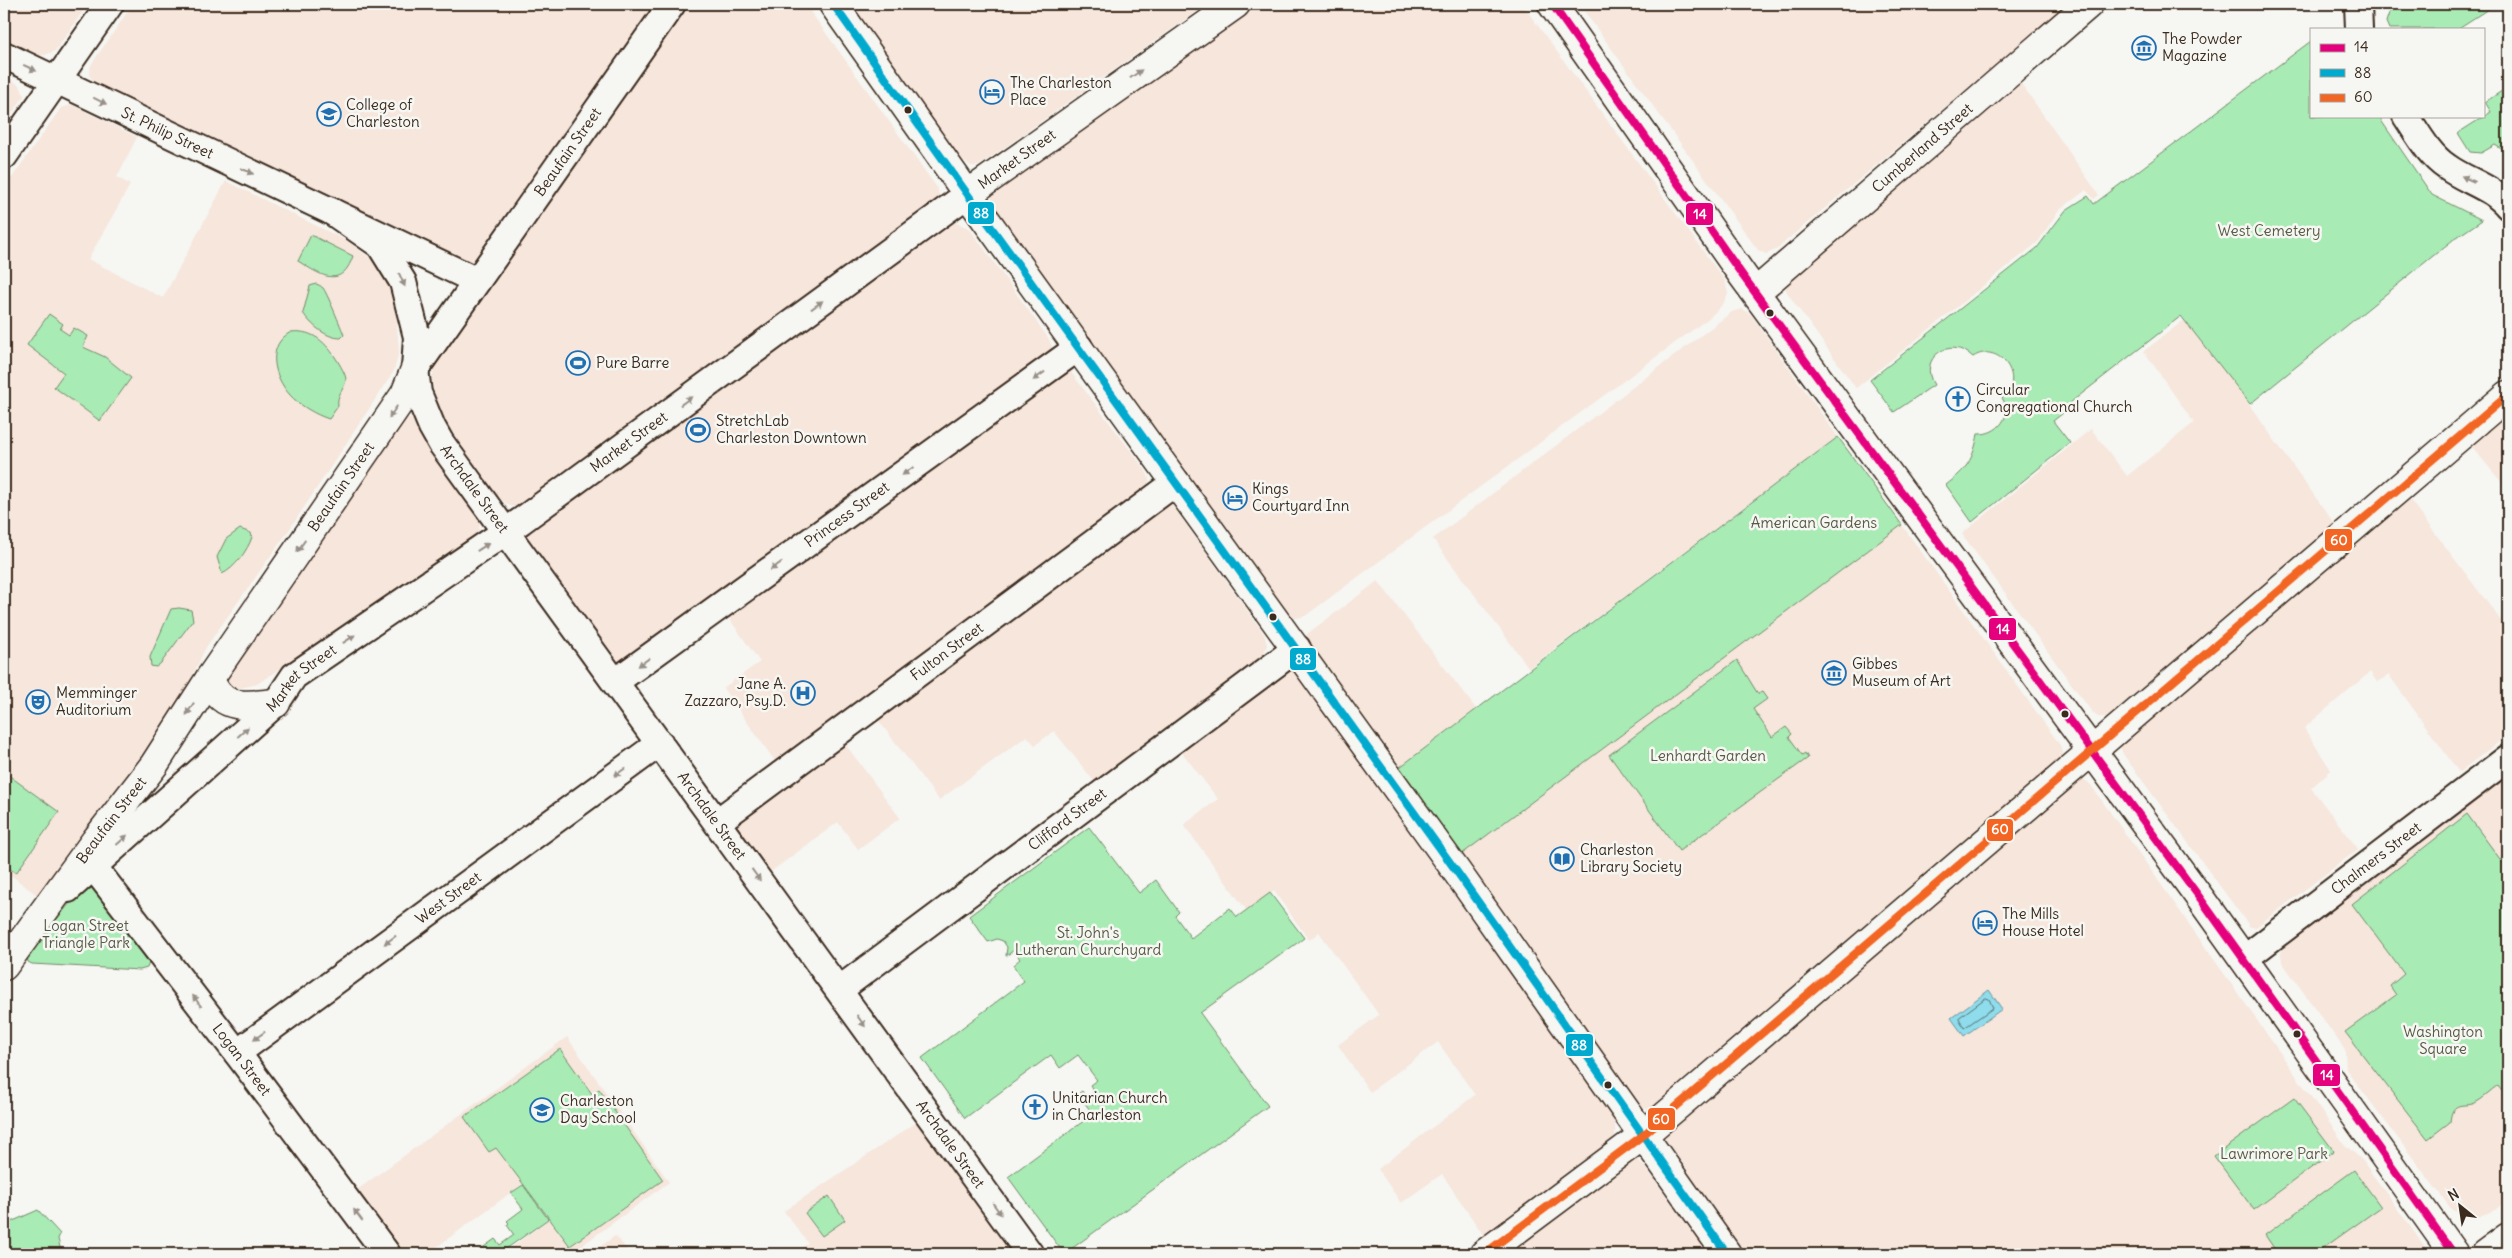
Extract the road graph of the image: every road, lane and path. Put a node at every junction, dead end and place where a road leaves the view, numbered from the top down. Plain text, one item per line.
1 (110, 4) edge
2 (672, 4) edge
3 (833, 4) edge
4 (1236, 4) edge
5 (1552, 4) edge
6 (2089, 4) edge
7 (2358, 4) edge
8 (2359, 28) edge
9 (4, 55) edge
10 (56, 80) junction
11 (2407, 118) edge
12 (4, 156) edge
13 (968, 194) junction
14 (2508, 206) edge
15 (331, 211) junction
16 (477, 280) junction
17 (1756, 292) junction
18 (1079, 348) junction
19 (415, 369) junction
20 (2508, 395) edge
21 (1176, 482) junction
22 (505, 532) junction
23 (1297, 648) junction
24 (210, 678) junction
25 (615, 682) junction
26 (276, 703) junction
27 (660, 743) junction
28 (2092, 750) junction
29 (2508, 758) edge
30 (717, 822) junction
31 (93, 866) junction
32 (47, 908) junction
33 (2244, 959) junction
34 (4, 966) edge
35 (839, 990) junction
36 (237, 1053) junction
37 (1642, 1136) junction
38 (2508, 1238) edge
39 (387, 1254) edge
40 (1030, 1254) edge
41 (1484, 1254) edge
42 (1727, 1254) edge
43 (2454, 1254) edge
44 (2485, 1254) edge

1 - 10 street
2 - 16 street, Beaufain Street
3 - 13 street
13 -> 4 street, Market Street
5 - 17 street
6 - 17 street, Cumberland Street
7 - 8 street
9 -> 10 street, St. Philip Street
10 - 12 street
10 -> 15 street, St. Philip Street
14 -> 11 street
13 - 18 street
22 -> 13 street, Market Street
15 - 16 street, St. Philip Street
15 -> 19 street, St. Philip Street
16 - 19 street, Beaufain Street
17 - 28 street
18 - 21 street
18 -> 25 street, Princess Street
19 - 22 street, Archdale Street
19 -> 24 street, Beaufain Street
20 - 28 street
21 - 23 street
21 - 30 street, Fulton Street
22 - 25 street, Archdale Street
26 -> 22 street, Market Street
23 - 35 street, Clifford Street
23 - 37 street
24 - 26 street
24 -> 32 street, Beaufain Street
25 - 27 street, Archdale Street
31 -> 26 street, Market Street
27 - 30 street, Archdale Street
27 -> 36 street, West Street
28 - 33 street
28 - 37 street
29 - 33 street, Chalmers Street
30 -> 35 street, Archdale Street
31 - 32 street, Market Street
36 -> 31 street, Logan Street
32 - 34 street, Beaufain Street
33 - 43 street
35 -> 40 street, Archdale Street
39 -> 36 street, Logan Street
37 - 41 street
37 - 42 street
38 - 44 street

